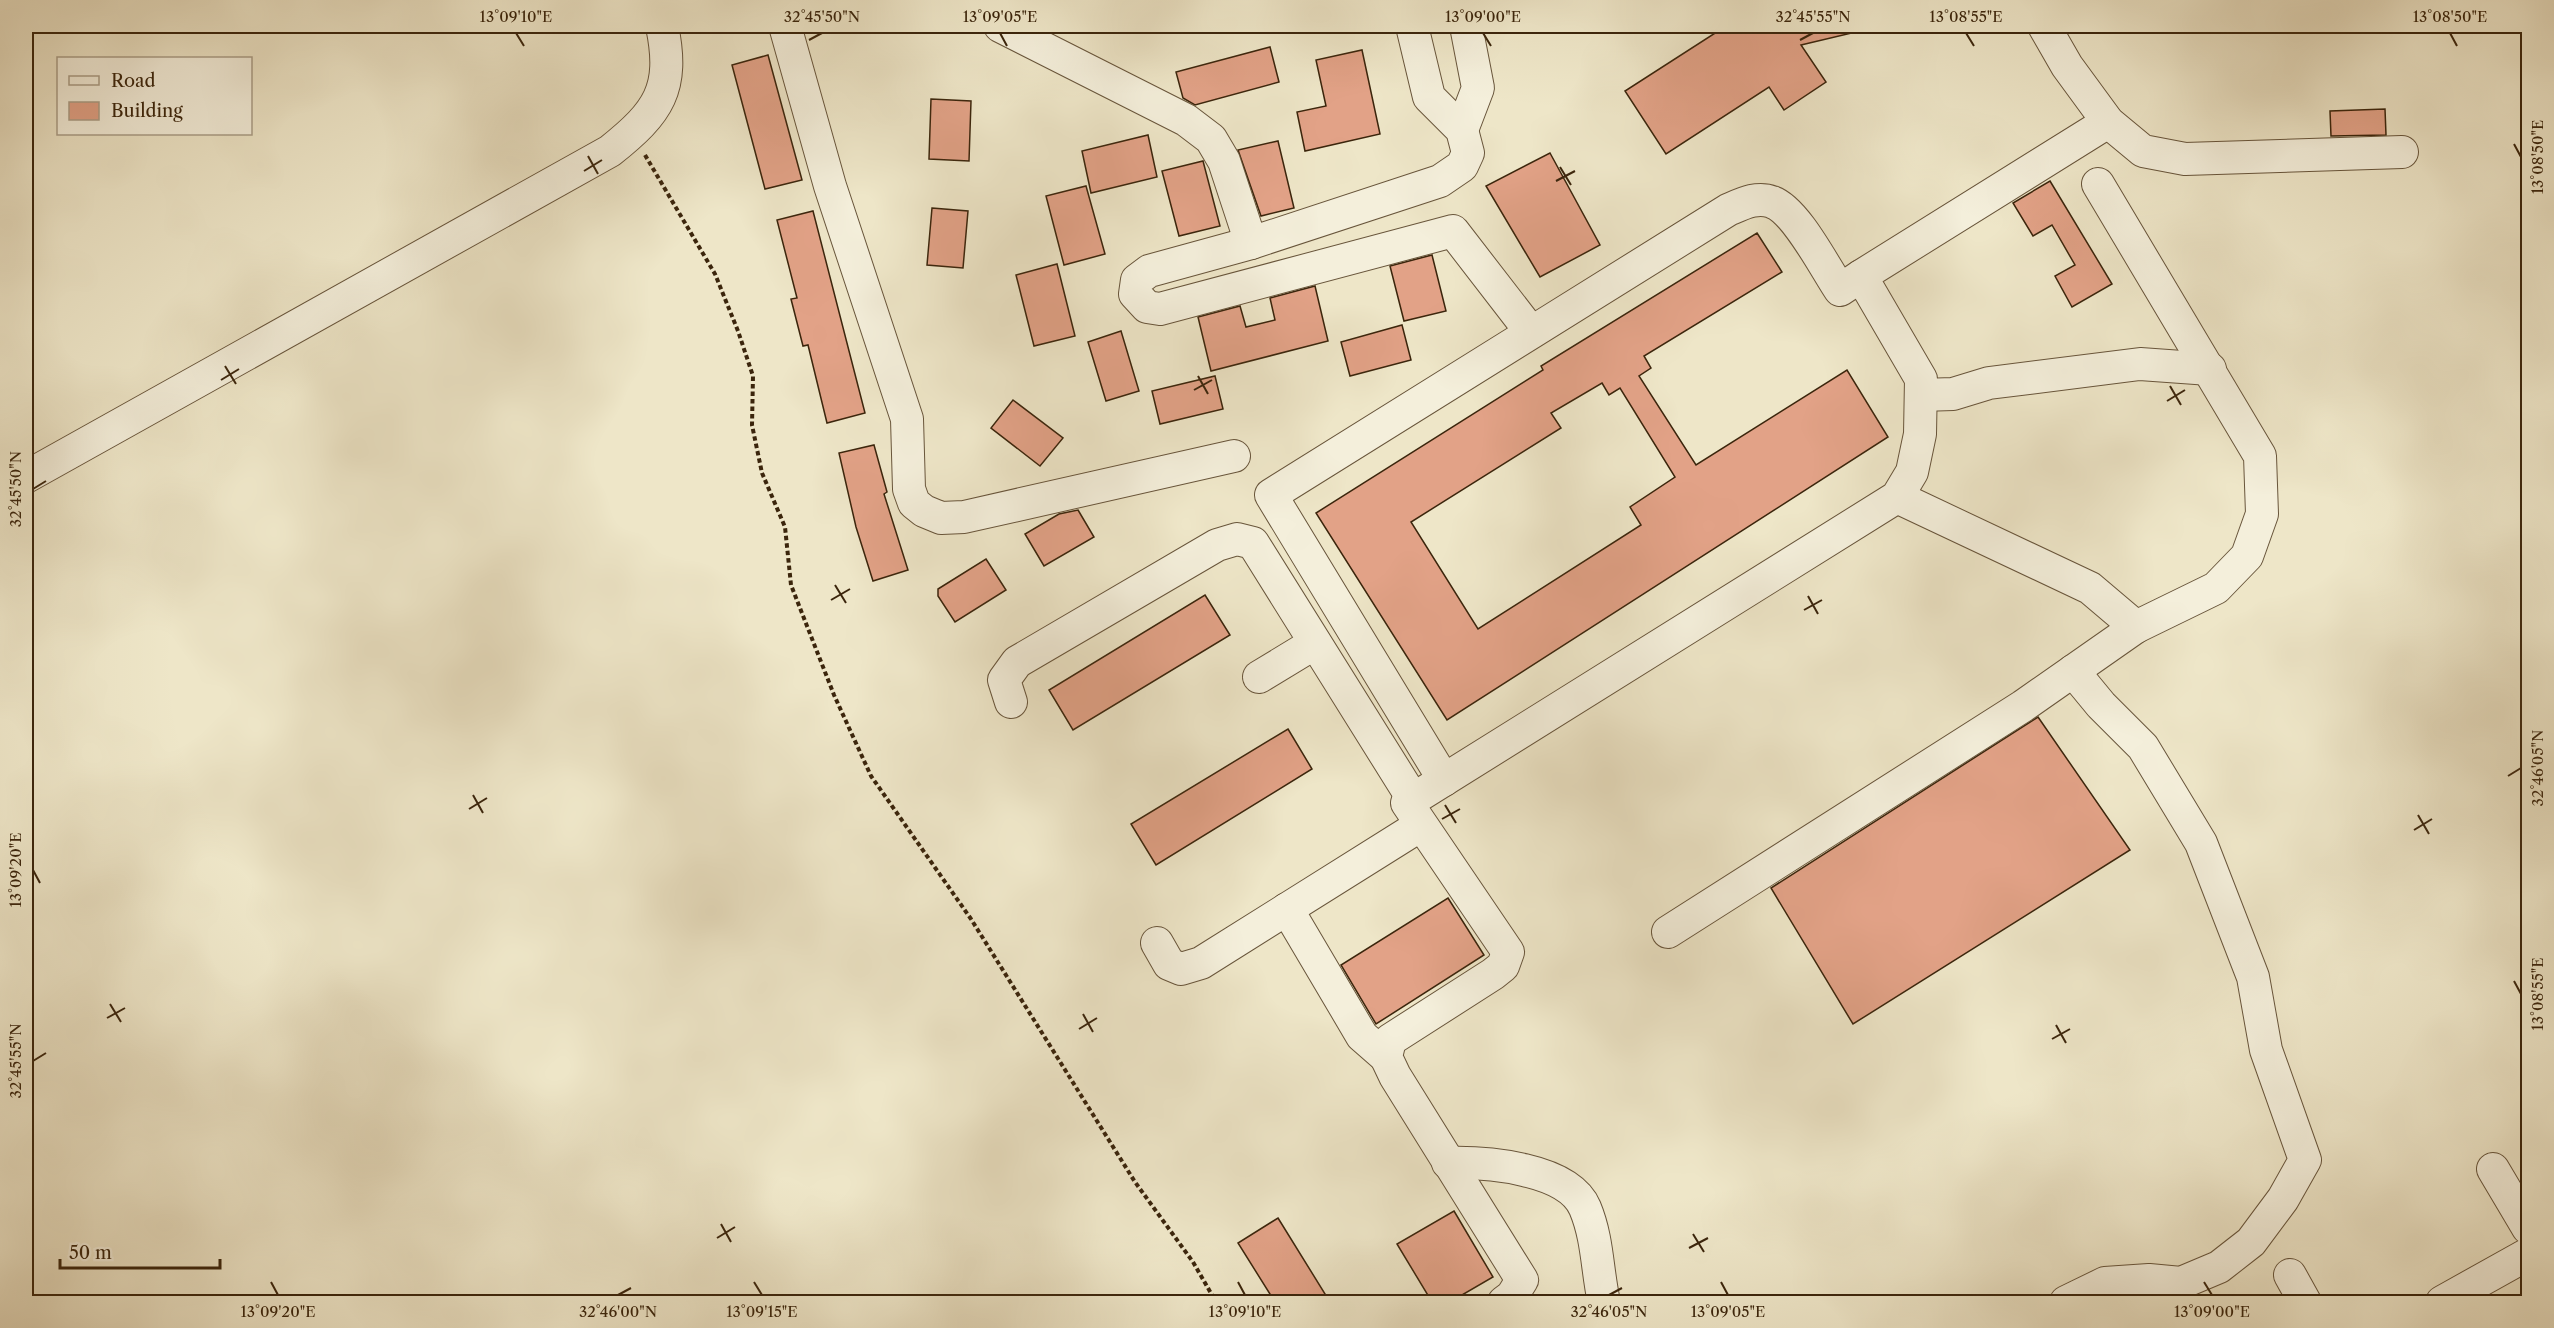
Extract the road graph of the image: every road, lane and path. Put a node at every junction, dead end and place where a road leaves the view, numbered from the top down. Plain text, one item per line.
1 (662, 26) edge
2 (784, 26) edge
3 (1000, 26) edge
4 (1412, 26) edge
5 (1466, 26) edge
6 (2044, 26) edge
7 (2108, 122) junction
8 (1462, 130) junction
9 (632, 133) junction
10 (2402, 152) dead end
11 (2098, 184) dead end
12 (1251, 243) junction
13 (1861, 276) junction
14 (1531, 332) junction
15 (2210, 369) junction
16 (1921, 395) junction
17 (1234, 456) dead end
18 (26, 477) edge
19 (1897, 497) junction
20 (2136, 627) junction
21 (1315, 643) junction
22 (2073, 671) junction
23 (1259, 677) dead end
24 (1011, 702) dead end
25 (1444, 780) junction
26 (1417, 812) junction
27 (1287, 909) junction
28 (1668, 932) dead end
29 (1157, 943) dead end
30 (1386, 1057) junction
31 (1448, 1163) junction
32 (2493, 1169) dead end
33 (2529, 1228) edge
34 (2529, 1254) edge
35 (2290, 1275) dead end
36 (1216, 1302) edge
37 (1504, 1302) edge
38 (1604, 1302) edge
39 (2066, 1302) edge
40 (2305, 1302) edge
41 (2442, 1302) edge

1 - 9 street
2 - 17 street
3 - 12 street
4 - 8 street
5 - 8 street
6 - 7 street
7 - 10 street
7 - 13 street
8 - 12 street
9 - 18 street
9 - 36 path
11 - 15 street
12 - 14 street
13 - 14 street
13 - 16 street
14 - 25 street
15 - 16 street
15 - 20 street
16 - 19 street
19 - 20 street
19 - 25 street
20 - 22 street
21 - 23 street
21 - 24 street
21 - 26 street
22 - 28 street
22 - 39 street
25 - 26 street
26 - 27 street
26 - 30 street
27 - 29 street
27 - 30 street
30 - 31 street
31 - 37 street
31 - 38 street
32 - 33 street
34 - 41 street
35 - 40 street

